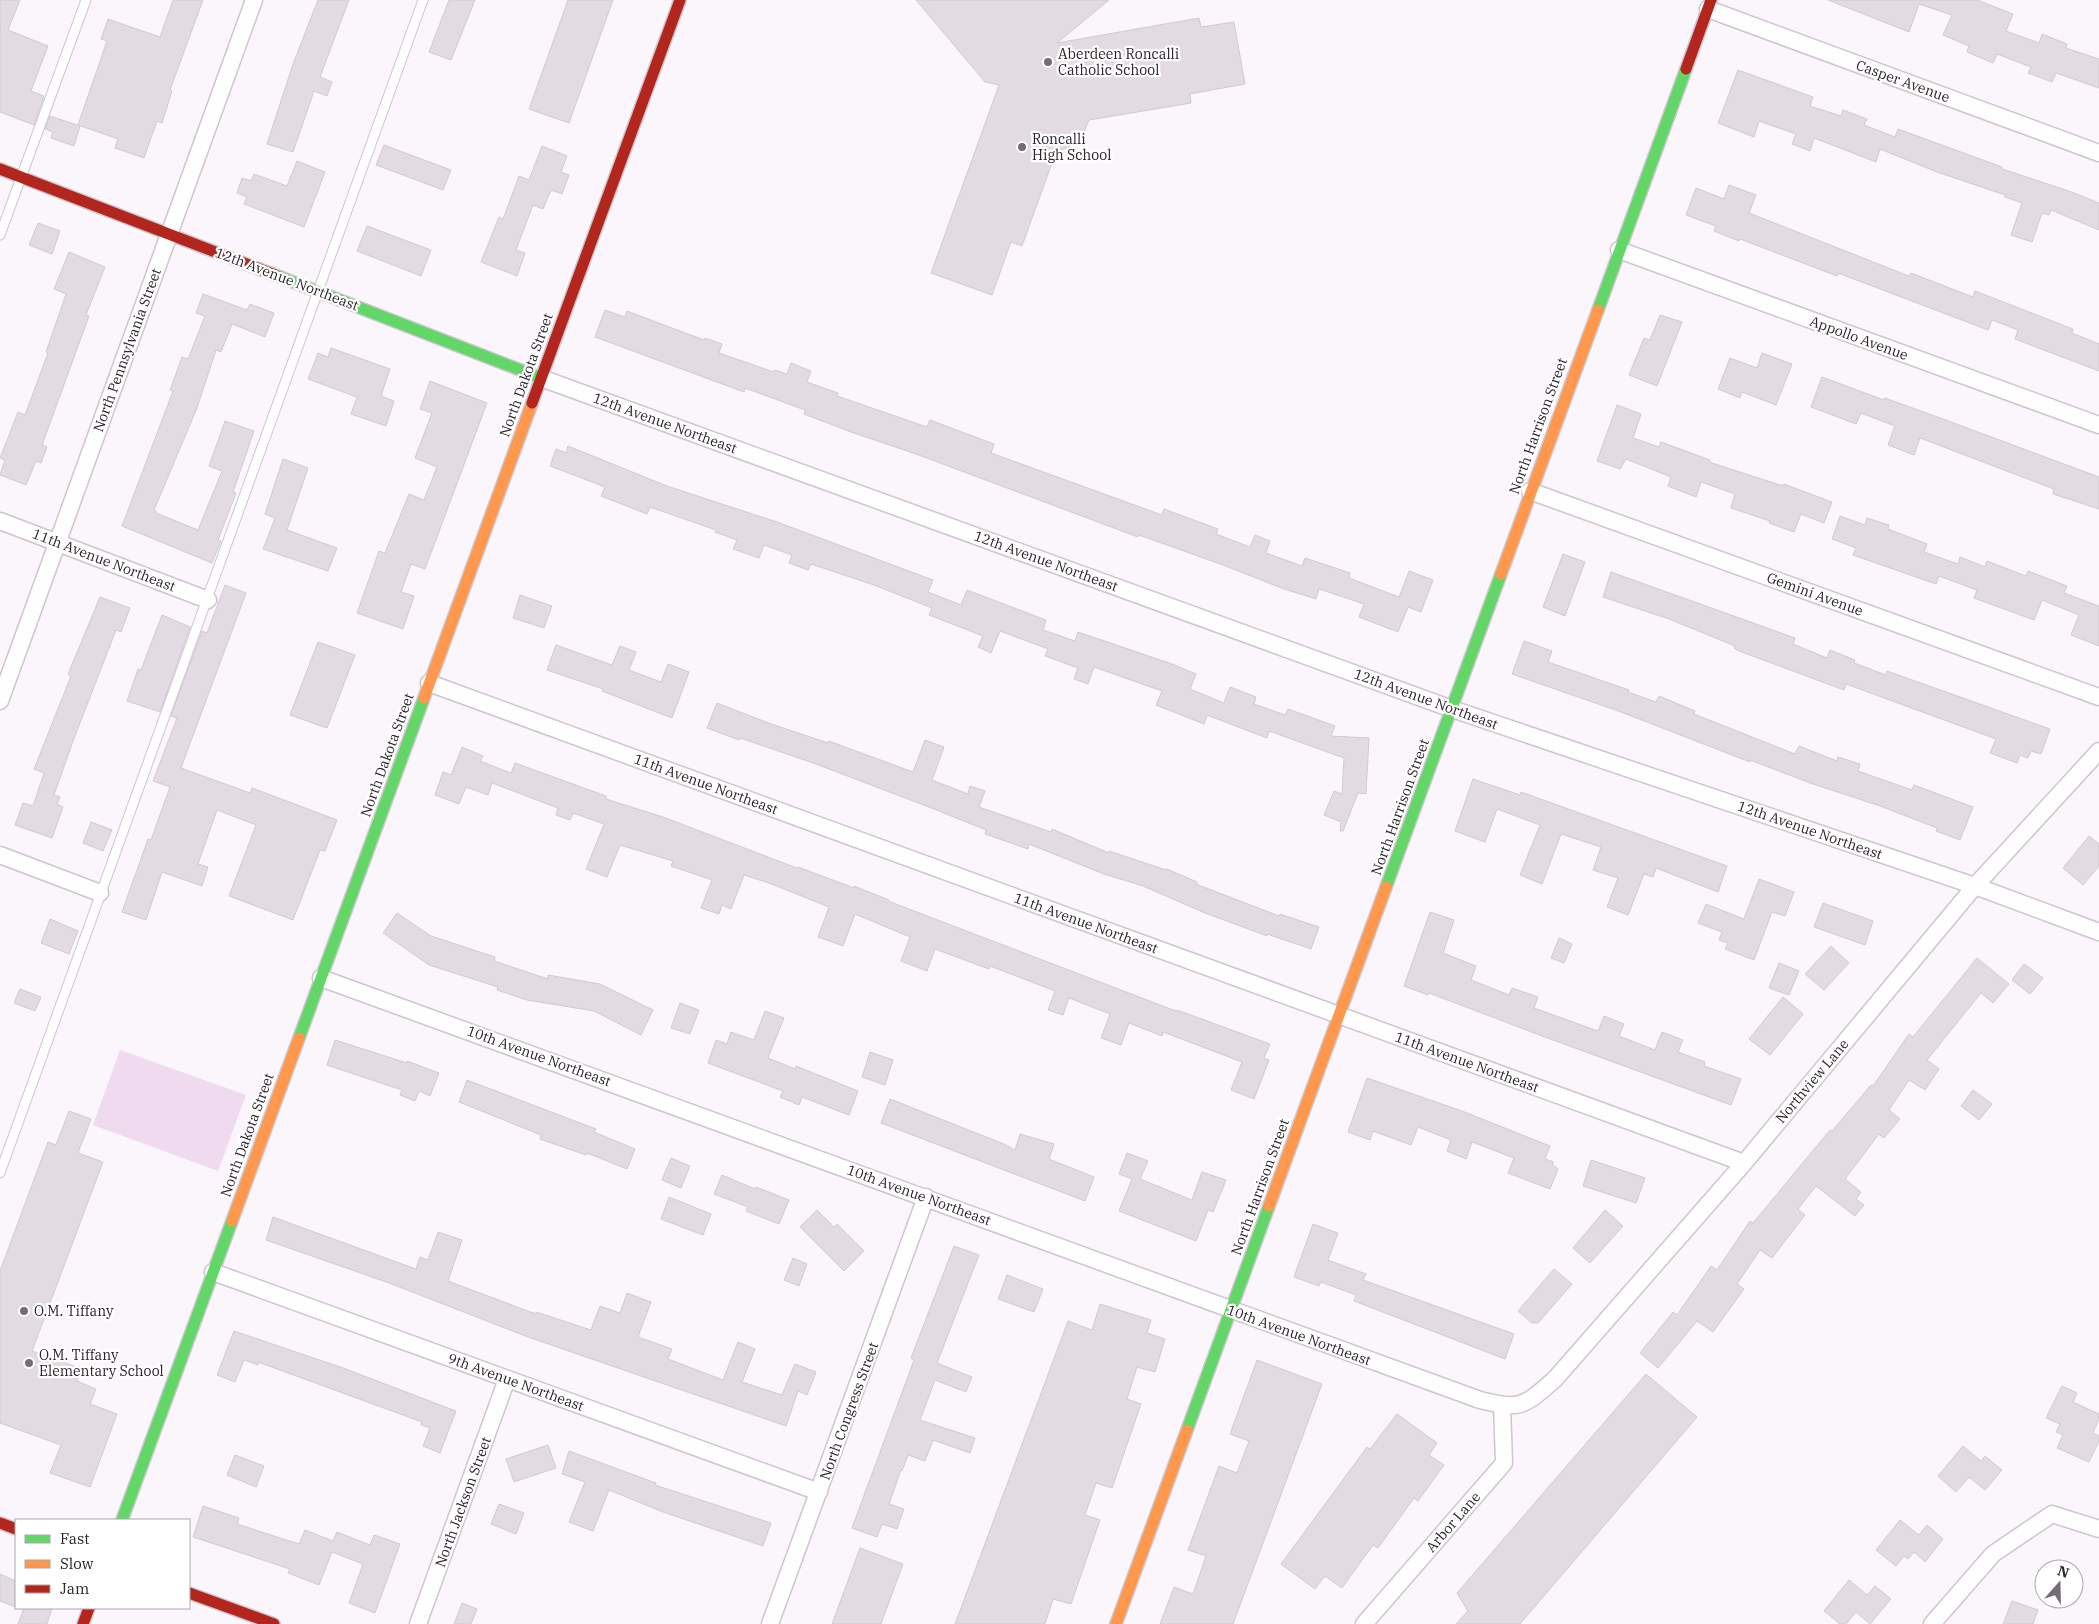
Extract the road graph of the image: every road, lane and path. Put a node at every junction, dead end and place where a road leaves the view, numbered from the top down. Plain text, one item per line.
1 (86, 0) edge
2 (254, 0) edge
3 (423, 0) edge
4 (680, 0) edge
5 (1710, 4) edge
6 (2099, 153) edge
7 (0, 169) edge
8 (21, 177) junction
9 (170, 233) junction
10 (0, 234) edge
11 (1619, 250) junction
12 (317, 290) junction
13 (541, 378) junction
14 (2099, 425) edge
15 (1530, 491) junction
16 (0, 521) edge
17 (58, 543) junction
18 (208, 600) junction
19 (429, 683) junction
20 (2099, 697) edge
21 (0, 701) edge
22 (1452, 709) junction
23 (2099, 752) edge
24 (0, 855) edge
25 (1975, 886) junction
26 (100, 893) junction
27 (2099, 932) edge
28 (321, 978) junction
29 (1340, 1015) junction
30 (1744, 1163) junction
31 (0, 1173) edge
32 (926, 1197) junction
33 (213, 1272) junction
34 (1231, 1310) junction
35 (507, 1379) junction
36 (1502, 1405) junction
37 (1519, 1405) joint
38 (819, 1492) junction
39 (122, 1519) edge
40 (0, 1523) edge
41 (15, 1529) edge
42 (2099, 1529) edge
43 (190, 1593) edge
44 (89, 1609) edge
45 (83, 1624) edge
46 (274, 1624) edge
47 (418, 1624) edge
48 (770, 1624) edge
49 (1116, 1624) edge
50 (1364, 1624) edge
51 (1932, 1624) edge

1 - 8 lane
2 - 9 street, North Pennsylvania Street
3 - 12 lane
4 - 13 street, North Dakota Street
5 - 6 street, Casper Avenue
5 - 11 street, North Harrison Street
7 - 8 street, 12th Avenue Northeast
8 - 9 street, 12th Avenue Northeast
8 - 10 lane
9 - 12 street, 12th Avenue Northeast
9 - 17 street, North Pennsylvania Street
11 - 14 street, Appollo Avenue
11 - 15 street, North Harrison Street
12 - 13 street, 12th Avenue Northeast
12 - 18 lane
13 - 19 street, North Dakota Street
13 - 22 street, 12th Avenue Northeast
15 - 20 street, Gemini Avenue
15 - 22 street, North Harrison Street
16 - 17 street, 11th Avenue Northeast
17 - 18 street, 11th Avenue Northeast
17 - 21 street, North Pennsylvania Street
18 - 26 lane
19 - 28 street, North Dakota Street
19 - 29 street, 11th Avenue Northeast
22 - 25 street, 12th Avenue Northeast
22 - 29 street, North Harrison Street
23 - 25 street, Northview Lane
24 - 26 street
25 - 27 street, 12th Avenue Northeast
25 - 30 street, Northview Lane
26 - 31 lane
28 - 32 street, 10th Avenue Northeast
28 - 33 street, North Dakota Street
29 - 30 street, 11th Avenue Northeast
29 - 34 street, North Harrison Street
30 - 37 street, Northview Lane
32 - 34 street, 10th Avenue Northeast
32 - 38 street, North Congress Street
33 - 35 street, 9th Avenue Northeast
33 - 39 street, North Dakota Street
34 - 36 street, 10th Avenue Northeast
34 - 49 street, North Harrison Street
35 - 38 street, 9th Avenue Northeast
35 - 47 street, North Jackson Street
36 - 37 street, 10th Avenue Northeast
36 - 50 street, Arbor Lane
38 - 48 street, North Congress Street
40 - 41 street
42 - 51 street
43 - 46 street
44 - 45 street

